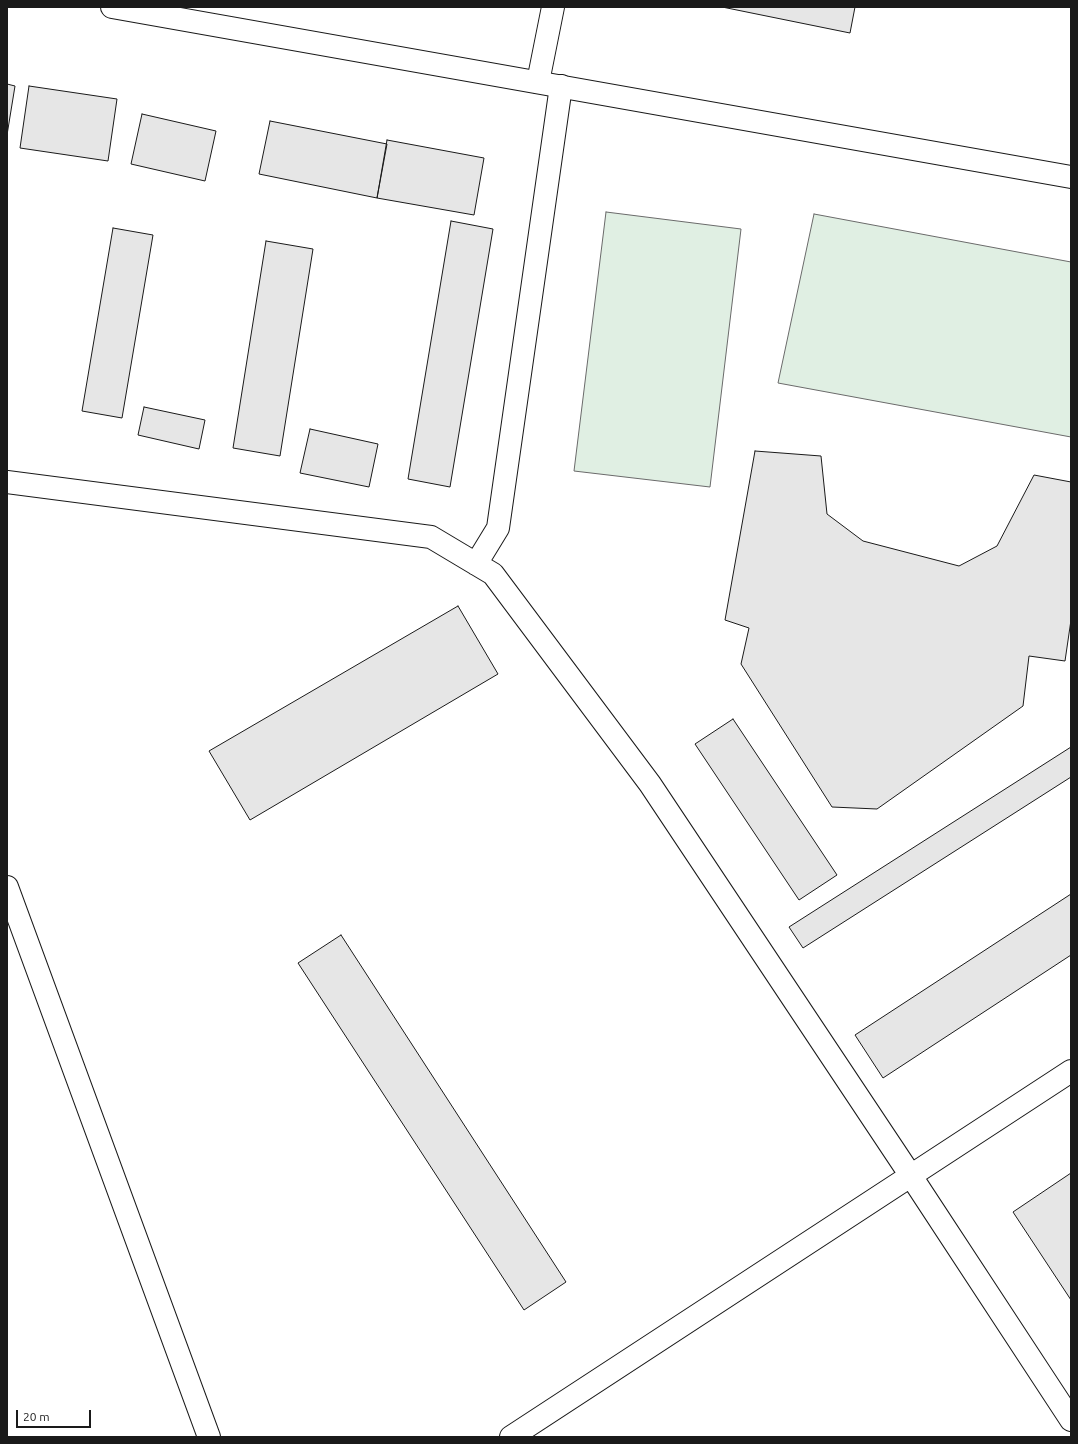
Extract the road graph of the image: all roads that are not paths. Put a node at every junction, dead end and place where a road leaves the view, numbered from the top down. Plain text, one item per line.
1 (112, 7) edge
2 (553, 7) edge
3 (538, 82) junction
4 (561, 86) junction
5 (1071, 177) edge
6 (7, 482) edge
7 (476, 564) junction
8 (7, 887) edge
9 (1071, 1071) edge
10 (911, 1176) junction
11 (1071, 1420) edge
12 (209, 1437) edge
13 (511, 1437) edge

1 - 3 main road
2 - 3 main road
3 - 4 main road
4 - 5 main road
4 - 7 main road
6 - 7 main road
7 - 10 main road
8 - 12 main road
9 - 10 main road
10 - 11 main road
10 - 13 main road

